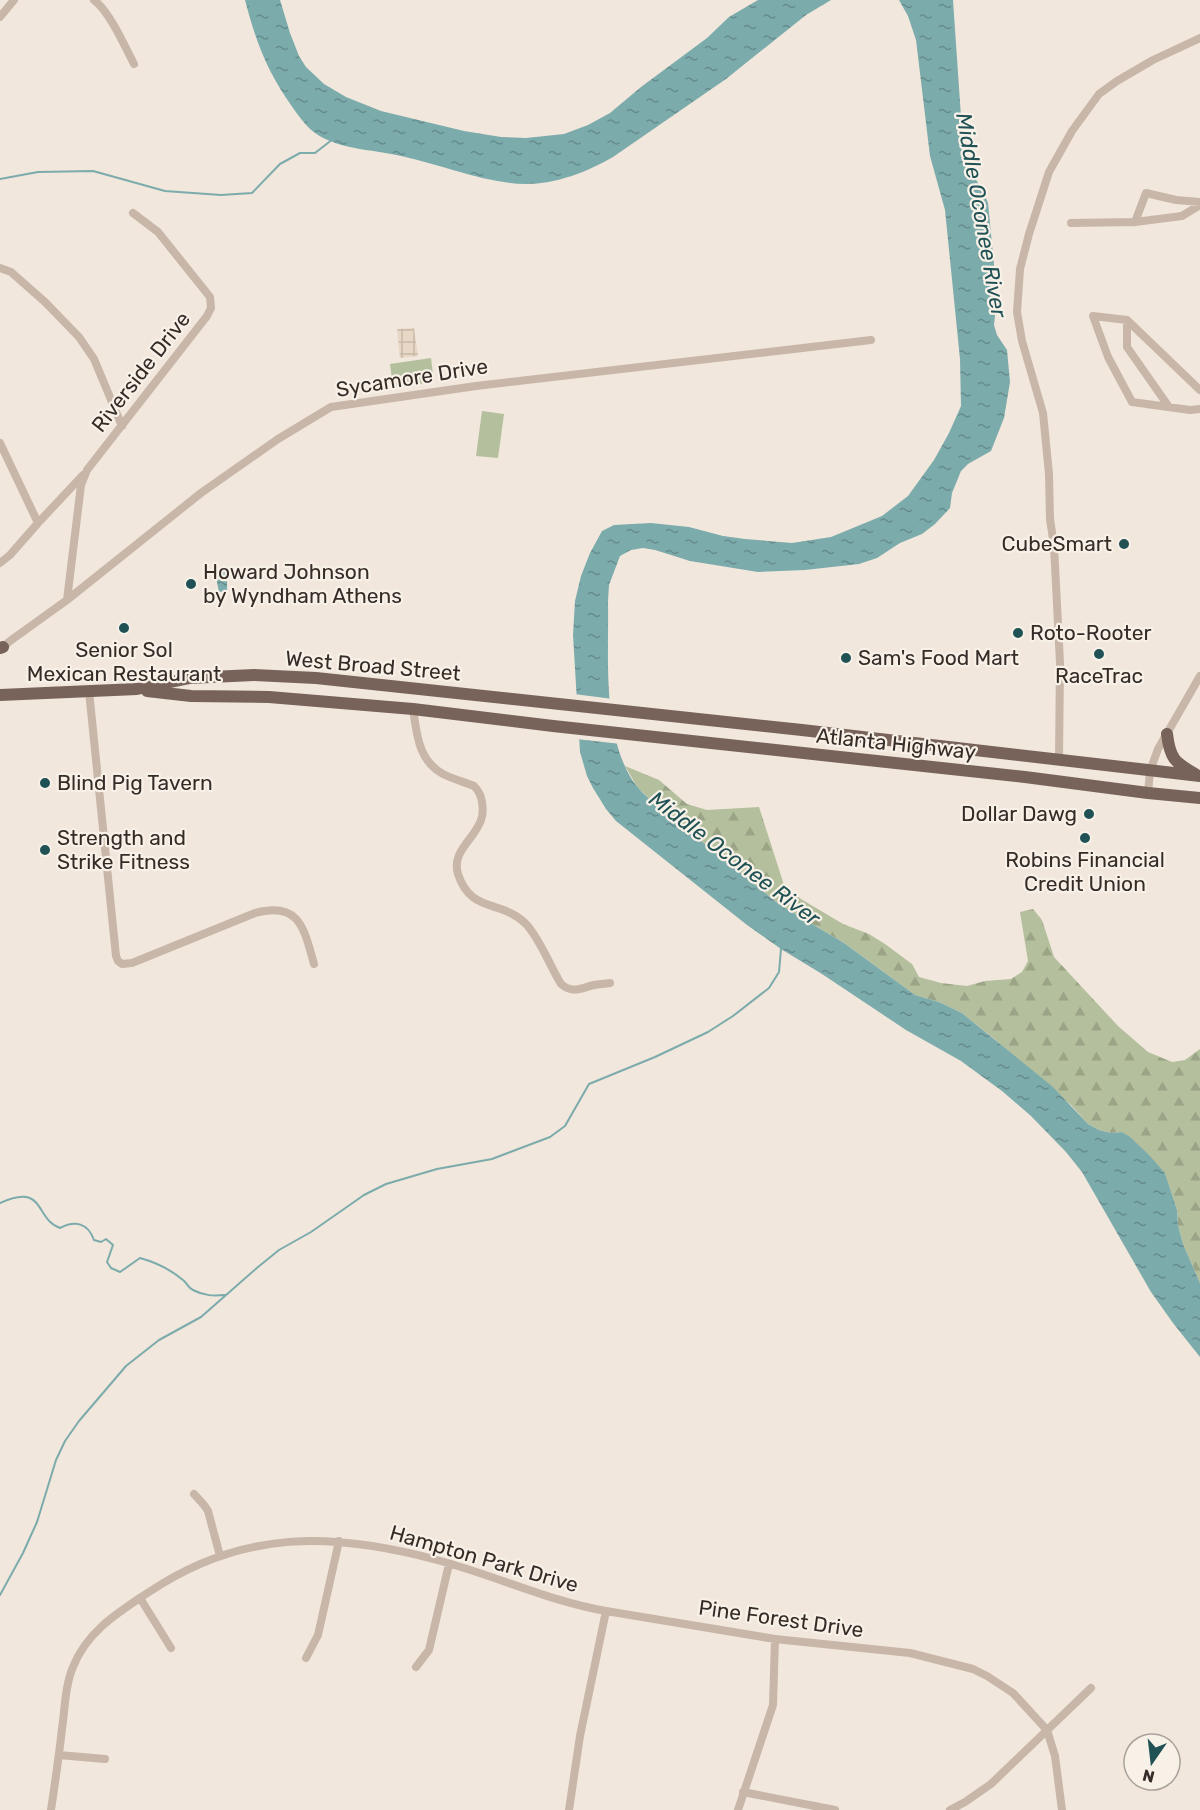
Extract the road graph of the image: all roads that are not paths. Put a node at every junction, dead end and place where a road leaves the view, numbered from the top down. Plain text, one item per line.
1 (14, 0) edge
2 (94, 0) edge
3 (0, 17) edge
4 (1200, 38) edge
5 (134, 64) dead end
6 (1200, 204) edge
7 (133, 213) dead end
8 (1135, 222) junction
9 (1071, 223) dead end
10 (0, 267) edge
11 (1127, 320) junction
12 (871, 340) dead end
13 (1200, 390) edge
14 (1169, 407) junction
15 (1200, 409) edge
16 (122, 426) junction
17 (0, 443) edge
18 (87, 470) junction
19 (38, 523) junction
20 (0, 562) edge
21 (68, 600) junction
22 (1, 648) edge
23 (1200, 676) edge
24 (335, 680) junction
25 (137, 689) junction
26 (89, 691) junction
27 (0, 695) edge
28 (334, 701) junction
29 (413, 709) junction
30 (607, 709) joint
31 (588, 730) joint
32 (1167, 734) junction
33 (1059, 760) junction
34 (1150, 771) junction
35 (1199, 776) edge
36 (1148, 793) junction
37 (1200, 798) edge
38 (314, 964) dead end
39 (610, 983) dead end
40 (194, 1494) dead end
41 (339, 1541) junction
42 (220, 1556) junction
43 (449, 1564) junction
44 (140, 1598) junction
45 (606, 1611) junction
46 (776, 1639) junction
47 (171, 1648) dead end
48 (306, 1658) dead end
49 (416, 1667) dead end
50 (1091, 1688) dead end
51 (1047, 1730) junction
52 (59, 1755) junction
53 (105, 1759) dead end
54 (743, 1792) junction
55 (51, 1810) edge
56 (569, 1810) edge
57 (738, 1810) edge
58 (836, 1810) edge
59 (950, 1810) edge
60 (1062, 1810) edge

1 - 3 street
2 - 5 street
4 - 33 street
6 - 8 street
6 - 8 street
7 - 16 street, Riverside Drive
8 - 9 street
10 - 16 street
11 - 13 street
11 - 14 street
11 - 14 street
12 - 21 street, Sycamore Drive
14 - 15 street
16 - 18 street, Riverside Drive
17 - 19 street
18 - 19 street, Riverside Drive
18 - 21 street, Riverside Drive
19 - 20 street, Riverside Drive
21 - 22 street, Sycamore Drive
23 - 32 street
24 - 25 main road, West Broad Street
24 - 28 main road
24 - 30 main road, West Broad Street
25 - 26 main road, West Broad Street
25 - 28 main road, West Broad Street
26 - 27 main road, West Broad Street
26 - 38 street
28 - 29 main road, West Broad Street
29 - 31 main road, West Broad Street
29 - 39 street
30 - 33 main road, Atlanta Highway
31 - 36 main road, Atlanta Highway
32 - 34 street
32 - 35 main road
33 - 34 main road, Atlanta Highway
34 - 35 main road, Atlanta Highway
34 - 36 street
36 - 37 main road, Atlanta Highway
40 - 42 street
41 - 42 street, Hampton Park Drive
41 - 43 street, Hampton Park Drive
41 - 48 street
42 - 44 street, Hampton Park Drive
43 - 45 street, Hampton Park Drive
43 - 49 street
44 - 47 street
44 - 52 street, Hampton Park Drive
45 - 46 street, Pine Forest Drive
45 - 56 street
46 - 51 street, Pine Forest Drive
46 - 54 street
50 - 51 street
51 - 59 street
51 - 60 street, Pine Forest Drive
52 - 53 street
52 - 55 street, Hampton Park Drive
54 - 57 street
54 - 58 street

